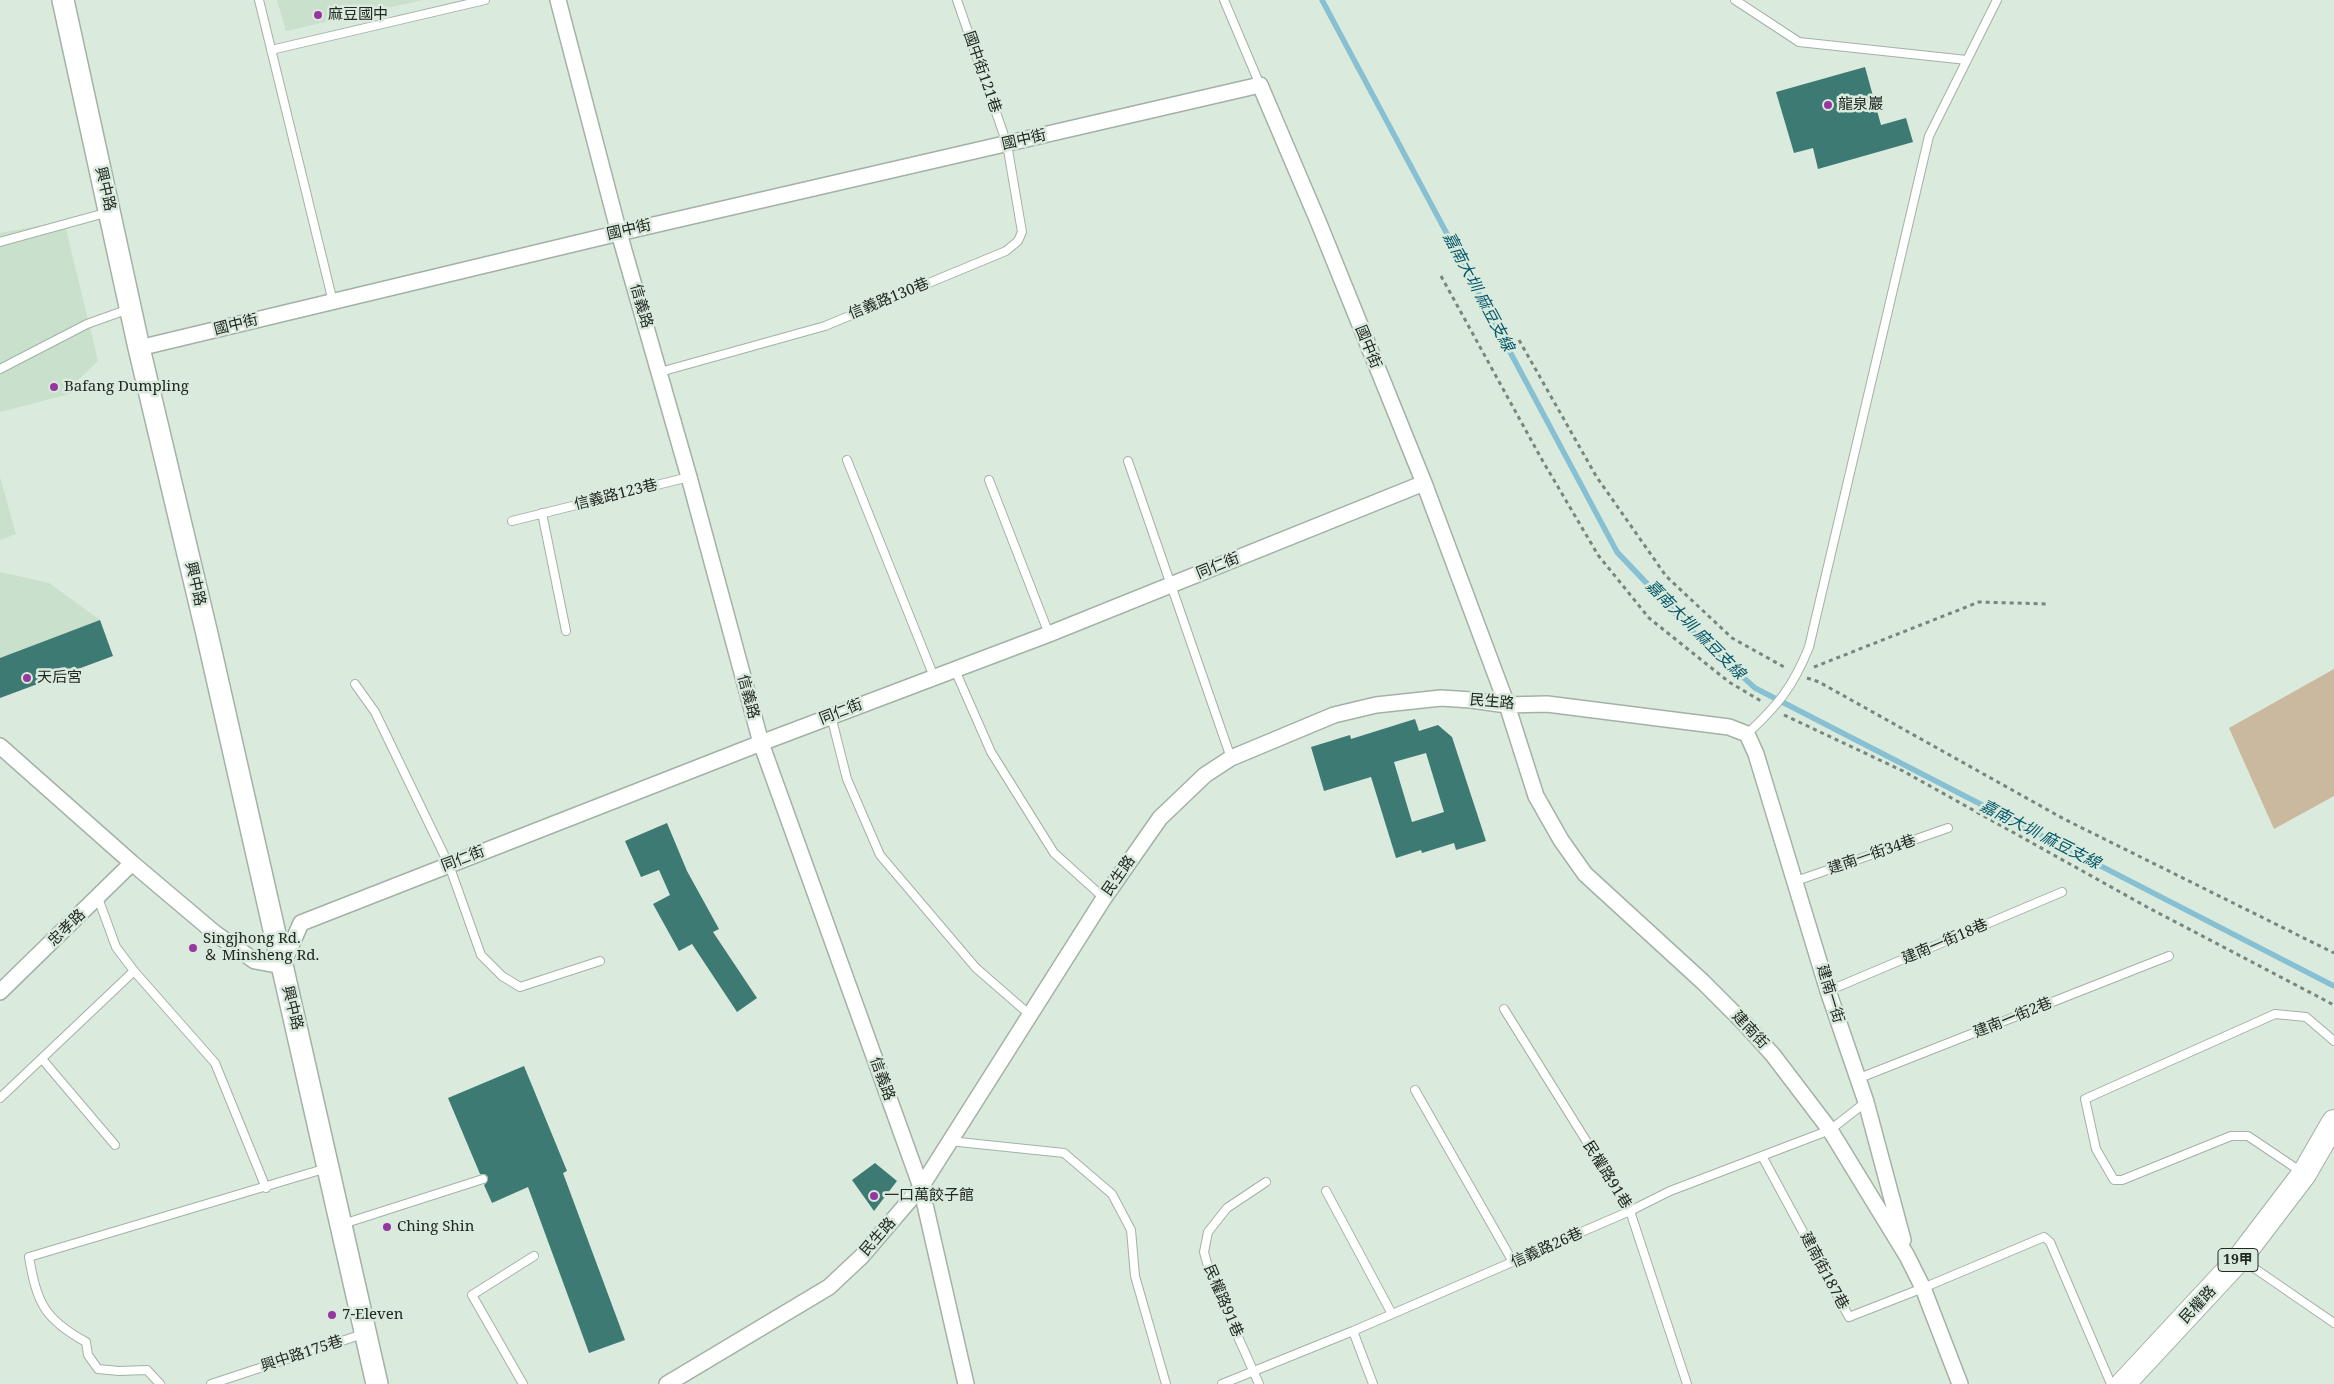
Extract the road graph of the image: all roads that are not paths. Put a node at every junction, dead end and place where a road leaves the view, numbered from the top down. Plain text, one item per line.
1 (63, 0) edge
2 (259, 0) edge
3 (485, 0) edge
4 (558, 0) edge
5 (957, 0) edge
6 (1224, 0) edge
7 (1735, 0) edge
8 (1997, 0) edge
9 (271, 50) junction
10 (1967, 60) junction
11 (1260, 85) junction
12 (1007, 144) junction
13 (110, 211) junction
14 (619, 232) junction
15 (0, 242) edge
16 (333, 302) junction
17 (131, 308) junction
18 (139, 348) junction
19 (0, 370) edge
20 (660, 372) junction
21 (847, 460) dead end
22 (1128, 461) dead end
23 (689, 477) junction
24 (989, 480) dead end
25 (1424, 483) junction
26 (542, 513) junction
27 (512, 521) dead end
28 (1171, 584) junction
29 (566, 631) dead end
30 (1049, 634) junction
31 (955, 670) junction
32 (934, 677) junction
33 (356, 684) dead end
34 (1507, 705) junction
35 (831, 716) junction
36 (1747, 734) junction
37 (761, 742) junction
38 (0, 746) edge
39 (1231, 758) junction
40 (1948, 828) dead end
41 (132, 864) junction
42 (449, 865) junction
43 (1796, 881) junction
44 (2062, 892) dead end
45 (98, 898) junction
46 (1104, 898) junction
47 (2169, 956) dead end
48 (600, 961) dead end
49 (282, 966) junction
50 (134, 972) junction
51 (2, 987) edge
52 (1828, 991) junction
53 (1504, 1009) dead end
54 (1030, 1014) junction
55 (2334, 1041) edge
56 (42, 1059) junction
57 (1858, 1079) junction
58 (1415, 1090) dead end
59 (0, 1098) edge
60 (1866, 1102) junction
61 (2333, 1126) edge
62 (1830, 1130) junction
63 (949, 1141) junction
64 (115, 1145) dead end
65 (1762, 1156) junction
66 (330, 1167) junction
67 (2304, 1174) junction
68 (483, 1179) dead end
69 (1266, 1182) dead end
70 (921, 1187) junction
71 (266, 1188) junction
72 (1326, 1191) dead end
73 (1630, 1211) junction
74 (343, 1224) junction
75 (534, 1256) dead end
76 (1908, 1256) junction
77 (2240, 1258) junction
78 (1513, 1262) junction
79 (1923, 1288) junction
80 (1392, 1314) junction
81 (2334, 1323) edge
82 (1353, 1331) junction
83 (366, 1333) junction
84 (1254, 1372) junction
85 (160, 1384) edge
86 (210, 1384) edge
87 (377, 1384) edge
88 (522, 1384) edge
89 (668, 1384) edge
90 (966, 1384) edge
91 (1166, 1384) edge
92 (1222, 1384) edge
93 (1258, 1384) edge
94 (1373, 1384) edge
95 (1686, 1384) edge
96 (1960, 1384) edge
97 (2111, 1384) edge
98 (2123, 1384) edge

1 - 13 main road, 興中路
2 - 9 lane
3 - 9 lane
4 - 14 street, 信義路
5 - 12 lane, 國中街121巷
6 - 11 lane
7 - 10 lane
8 - 10 lane
9 - 16 lane
10 - 36 lane
11 - 12 street, 國中街
11 - 25 street, 國中街
12 - 14 street, 國中街
12 - 20 lane, 信義路130巷
13 - 15 lane
13 - 17 main road, 興中路
14 - 16 street, 國中街
14 - 20 street, 信義路
16 - 18 street, 國中街
17 - 18 main road, 興中路
17 - 19 lane
18 - 49 main road, 興中路
20 - 23 street, 信義路
21 - 32 lane
22 - 28 lane
23 - 26 lane, 信義路123巷
23 - 37 street, 信義路
24 - 30 lane
25 - 28 street, 同仁街
25 - 34 street, 國中街
26 - 27 lane, 信義路123巷
26 - 29 lane
28 - 30 street, 同仁街
28 - 39 lane
30 - 31 street, 同仁街
31 - 32 street, 同仁街
31 - 46 lane
32 - 35 street, 同仁街
33 - 42 lane
34 - 36 street, 民生路
34 - 39 street, 民生路
34 - 62 street, 建南街
35 - 37 street, 同仁街
35 - 54 lane
36 - 43 street, 建南一街
37 - 42 street, 同仁街
37 - 70 street, 信義路
38 - 41 street
39 - 46 street, 民生路
40 - 43 lane, 建南一街34巷
41 - 45 street, 忠孝路
41 - 49 street
42 - 48 lane
42 - 49 street, 同仁街
43 - 52 street, 建南一街
44 - 52 lane, 建南一街18巷
45 - 50 lane
45 - 51 street, 忠孝路
46 - 54 street, 民生路
47 - 57 lane, 建南一街2巷
49 - 66 main road, 興中路
50 - 56 lane
50 - 71 lane
52 - 57 street, 建南一街
53 - 73 lane, 民權路91巷
54 - 63 street, 民生路
55 - 67 lane
56 - 59 lane
56 - 64 lane
57 - 60 street, 建南一街
58 - 78 lane
60 - 62 lane, 信義路26巷
60 - 76 street, 建南一街
61 - 67 main road, 民權路 / 19甲
62 - 65 lane, 信義路26巷
62 - 76 street, 建南街
63 - 70 street, 民生路
63 - 91 lane
65 - 73 lane, 信義路26巷
65 - 79 lane, 建南街187巷
66 - 71 lane
66 - 74 main road, 興中路
67 - 77 main road, 民權路 / 19甲
68 - 74 lane
69 - 84 lane, 民權路91巷
70 - 89 street, 民生路
70 - 90 street, 信義路
71 - 85 lane
72 - 80 lane
73 - 78 lane, 信義路26巷
73 - 95 lane, 民權路91巷
74 - 83 main road, 興中路
75 - 88 lane
76 - 79 street, 建南街
77 - 81 lane
77 - 98 main road, 民權路 / 19甲
78 - 80 lane, 信義路26巷
79 - 96 street, 建南街
79 - 97 lane
80 - 82 lane, 信義路26巷
82 - 84 lane, 信義路26巷
82 - 94 lane
83 - 86 lane, 興中路175巷
83 - 87 main road, 興中路
84 - 92 lane, 信義路26巷
84 - 93 lane, 民權路91巷

